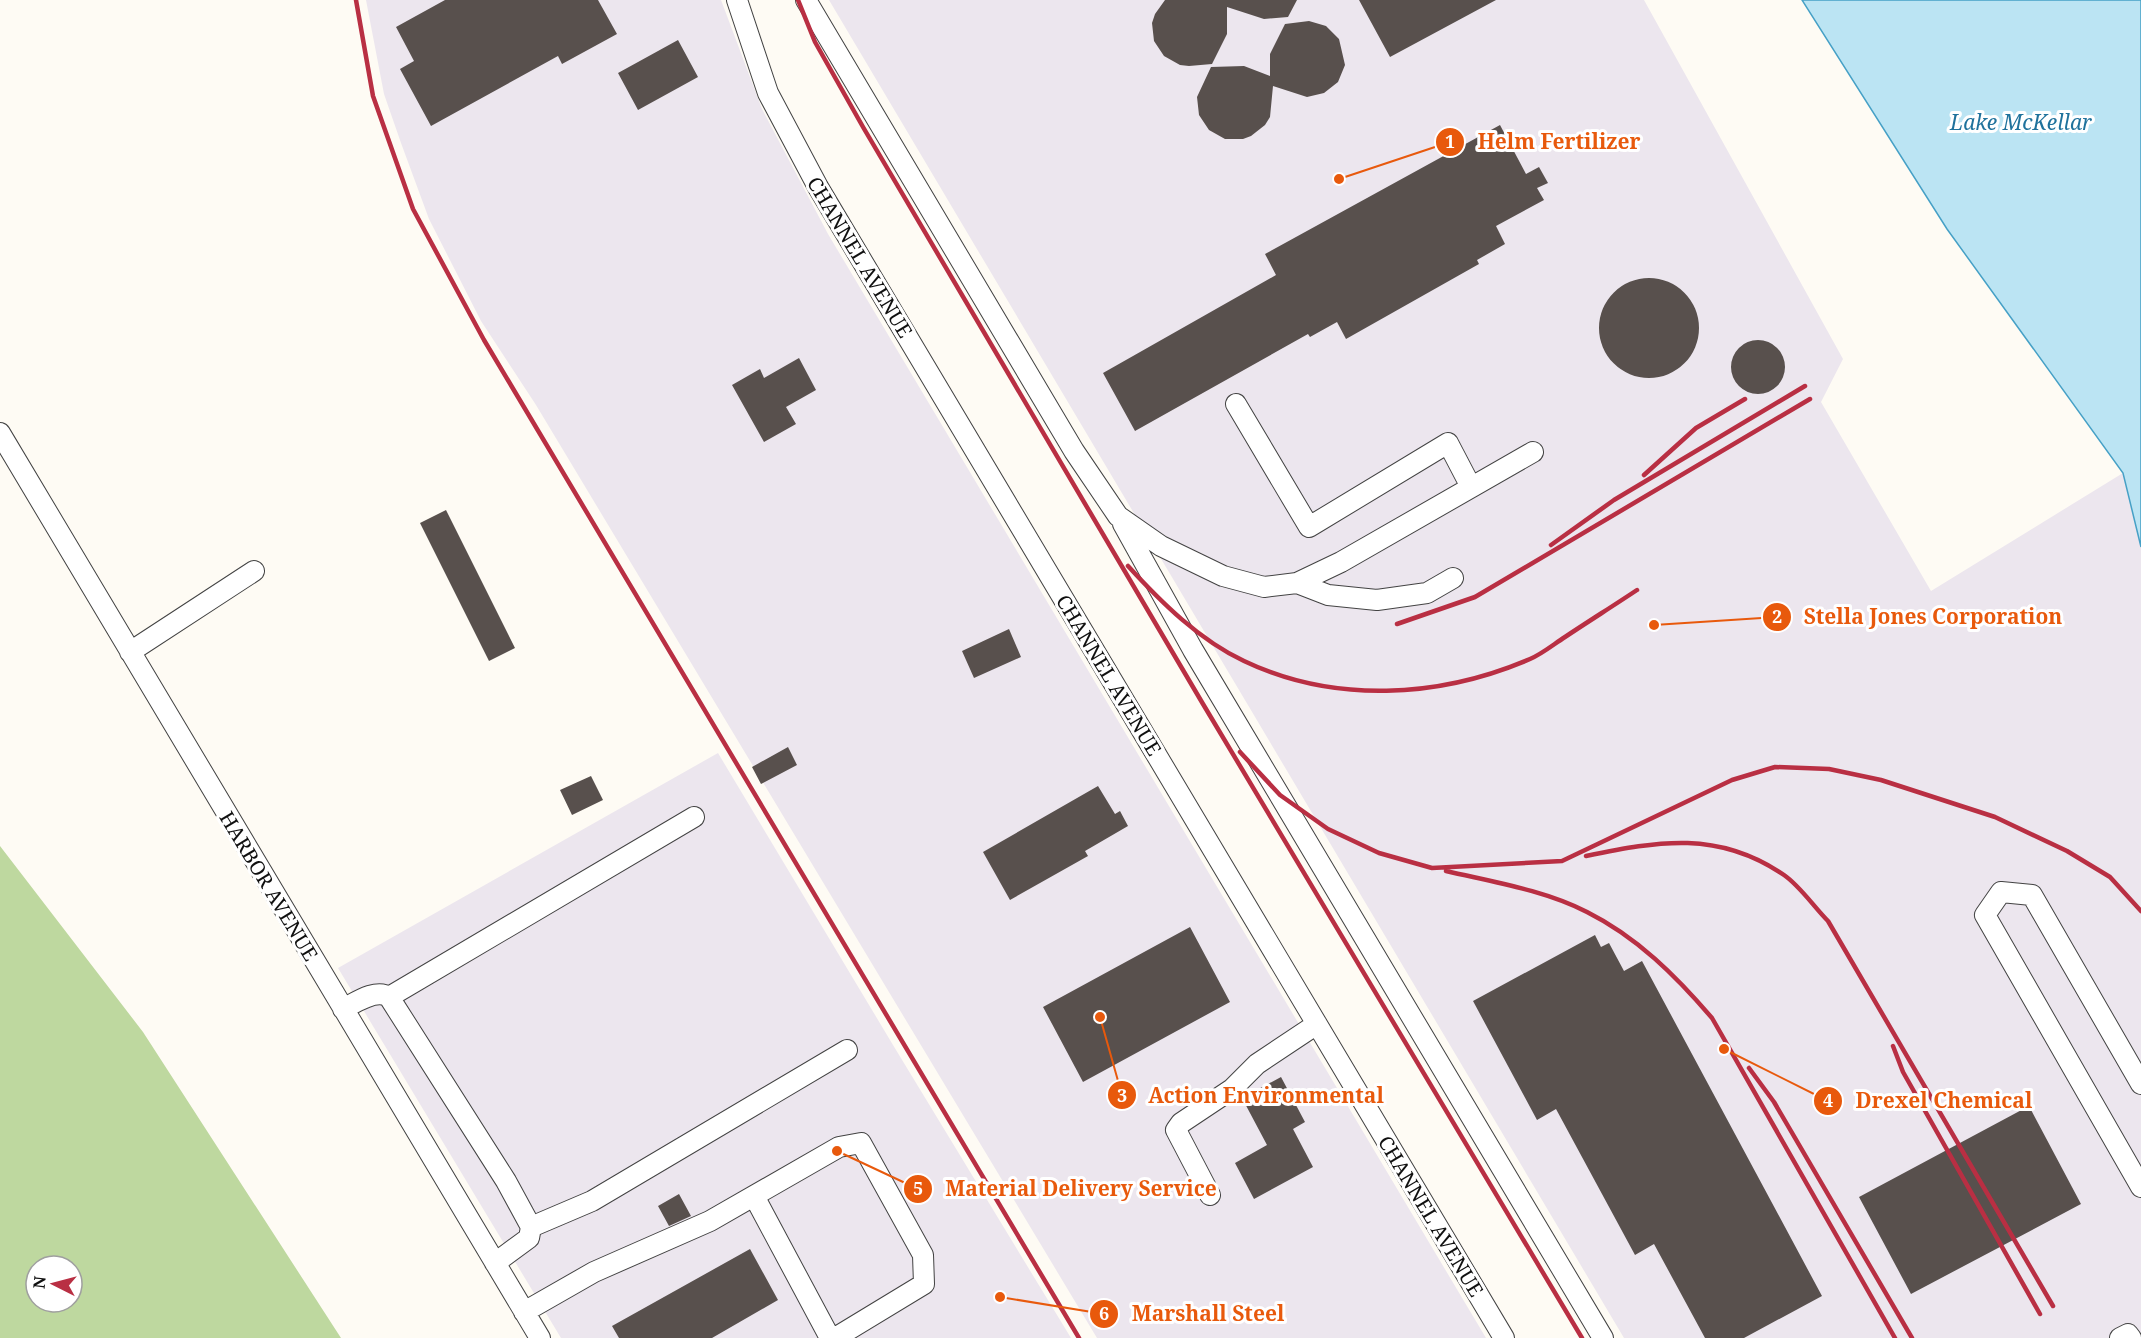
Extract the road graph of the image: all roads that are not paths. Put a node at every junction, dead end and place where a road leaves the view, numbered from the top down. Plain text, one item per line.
1 (737, 0) edge
2 (806, 0) edge
3 (1236, 404) dead end
4 (0, 433) edge
5 (1533, 452) dead end
6 (1471, 487) junction
7 (1118, 516) junction
8 (254, 571) dead end
9 (1453, 578) dead end
10 (1297, 583) junction
11 (130, 652) junction
12 (693, 817) dead end
13 (389, 997) junction
14 (343, 1009) junction
15 (1317, 1024) junction
16 (847, 1050) dead end
17 (2141, 1084) edge
18 (2141, 1187) edge
19 (1210, 1195) dead end
20 (753, 1196) junction
21 (531, 1227) junction
22 (495, 1263) junction
23 (524, 1312) junction
24 (540, 1338) edge
25 (830, 1338) edge
26 (835, 1338) edge
27 (1504, 1338) edge
28 (1603, 1338) edge
29 (2120, 1338) edge
30 (2131, 1338) edge

1 - 15 street, CHANNEL AVENUE
2 - 7 street
3 - 6 street
4 - 11 street, HARBOR AVENUE
5 - 6 street
6 - 10 street
7 - 10 street
7 - 28 street
8 - 11 street
9 - 10 street
11 - 14 street, HARBOR AVENUE
12 - 13 street
13 - 14 street
13 - 21 street
14 - 22 street, HARBOR AVENUE
15 - 19 street
15 - 27 street, CHANNEL AVENUE
16 - 21 street
17 - 18 street
20 - 23 street
20 - 25 street
20 - 26 street
21 - 22 street
22 - 23 street, HARBOR AVENUE
23 - 24 street, HARBOR AVENUE
29 - 30 street

